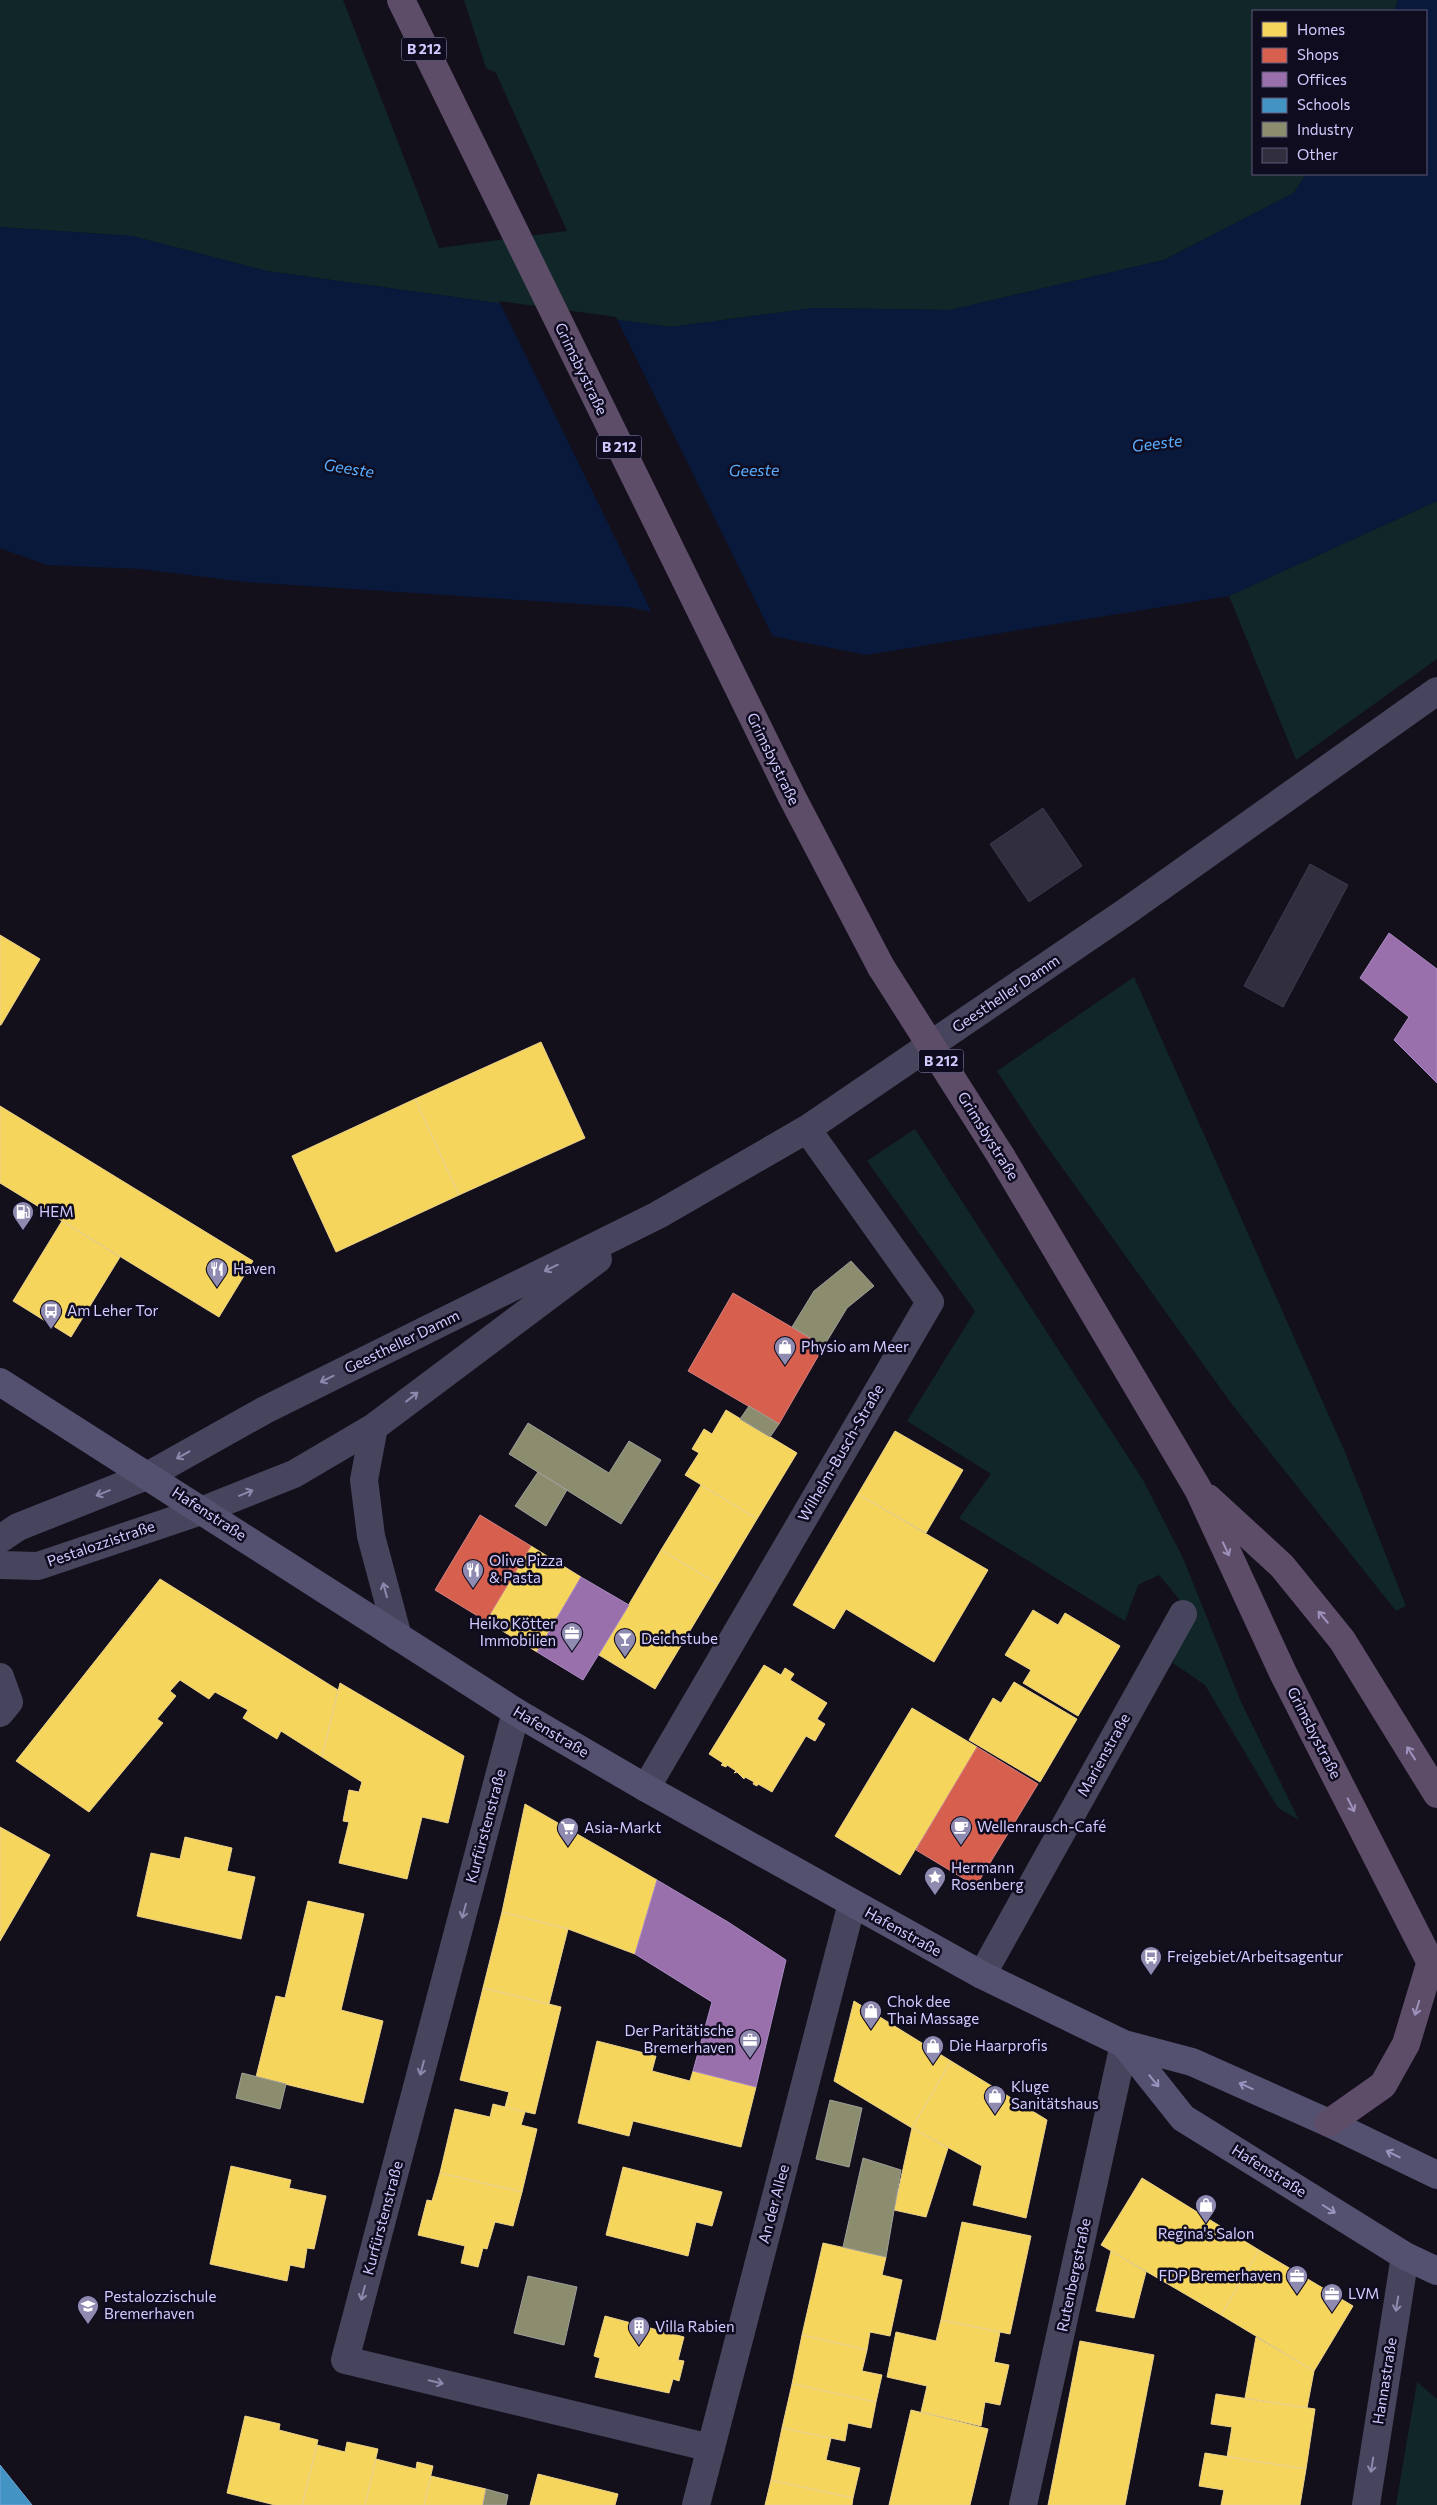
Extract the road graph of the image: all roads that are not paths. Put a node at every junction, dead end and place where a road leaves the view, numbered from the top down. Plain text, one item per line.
1 (401, 0) edge
2 (1437, 691) edge
3 (807, 1129) junction
4 (658, 1216) junction
5 (0, 1382) edge
6 (374, 1427) junction
7 (149, 1475) junction
8 (1198, 1488) junction
9 (200, 1511) junction
10 (0, 1539) edge
11 (0, 1564) edge
12 (1183, 1614) dead end
13 (398, 1637) junction
14 (0, 1677) edge
15 (516, 1712) junction
16 (0, 1714) edge
17 (646, 1788) junction
18 (1437, 1794) edge
19 (852, 1903) junction
20 (1434, 1968) edge
21 (982, 1976) junction
22 (1124, 2044) junction
23 (1329, 2123) junction
24 (1437, 2175) edge
25 (1405, 2256) junction
26 (1437, 2271) edge
27 (711, 2448) junction
28 (696, 2505) edge
29 (1023, 2505) edge
30 (1366, 2505) edge

1 - 8 highway, Grimsbystraße / B 212, bridge
2 - 3 street, Geestheller Damm
3 - 4 street, Geestheller Damm
3 - 17 street, Wilhelm-Busch-Straße
6 -> 4 street, Geestheller Damm
4 -> 7 street, Geestheller Damm
5 - 7 main road, Hafenstraße
9 -> 6 street, Geestheller Damm
13 -> 6 street
7 - 9 main road, Hafenstraße
7 -> 10 street
18 -> 8 highway, Grimsbystraße
8 -> 20 highway, Grimsbystraße
9 - 11 street, Pestalozzistraße
9 - 13 main road, Hafenstraße
12 - 21 street, Marienstraße
13 - 15 main road, Hafenstraße
14 - 16 street
15 - 17 main road, Hafenstraße
15 -> 27 street, Kurfürstenstraße
17 - 19 main road, Hafenstraße
19 - 21 main road, Hafenstraße
19 - 27 street, An der Allee
20 -> 23 highway
21 - 22 main road, Hafenstraße
23 -> 22 main road, Hafenstraße
22 -> 25 main road, Hafenstraße
22 - 29 street, Rutenbergstraße
24 -> 23 main road, Hafenstraße
25 - 26 main road, Hafenstraße
25 -> 30 street, Hannastraße
27 - 28 street, An der Allee

